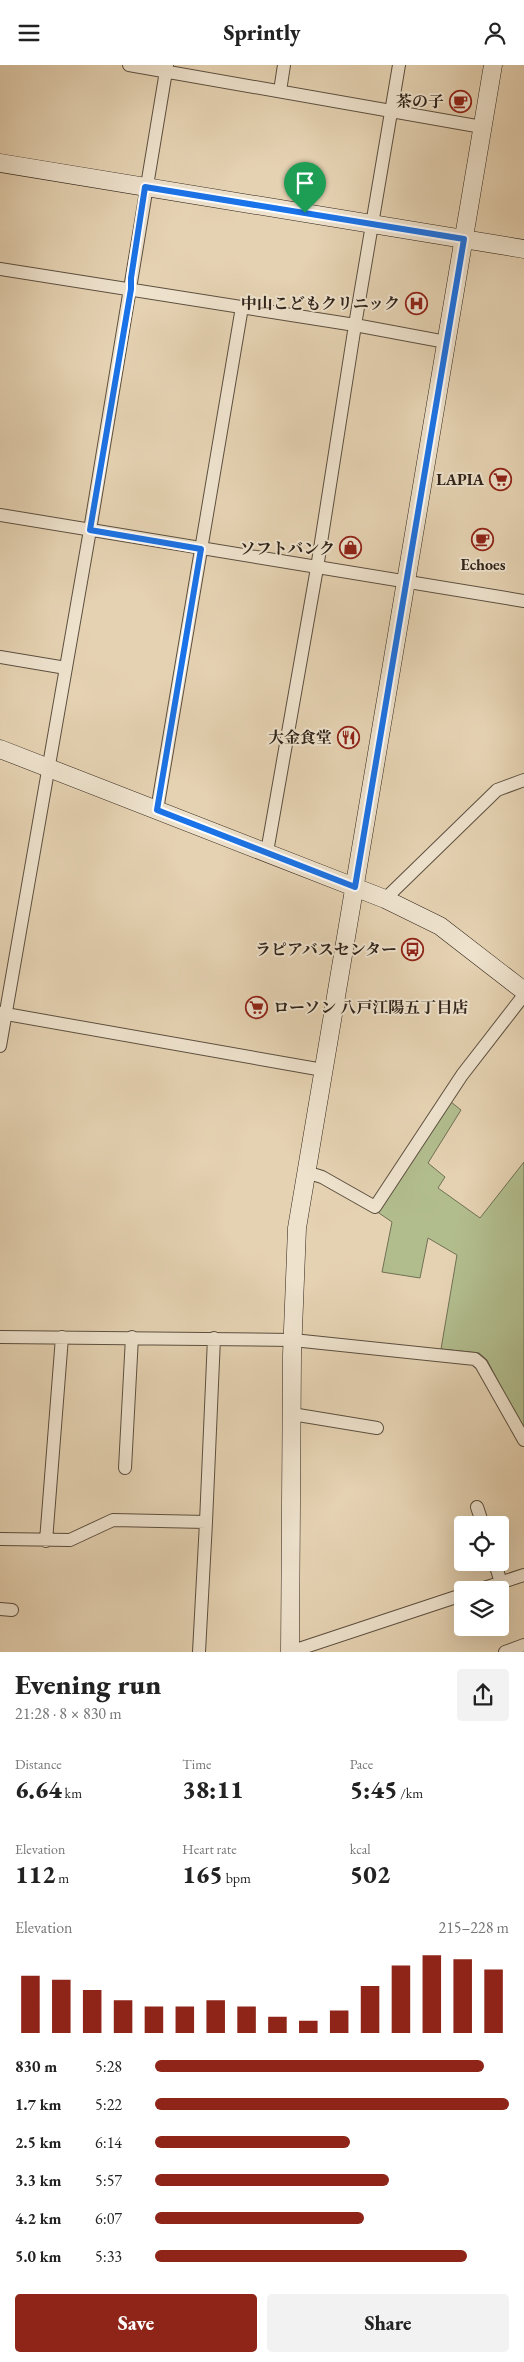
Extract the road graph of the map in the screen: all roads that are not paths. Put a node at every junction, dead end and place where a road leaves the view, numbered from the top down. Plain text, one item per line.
1 (129, 65) edge
2 (284, 65) edge
3 (398, 65) edge
4 (493, 65) edge
5 (166, 68) edge
6 (280, 91) junction
7 (391, 110) junction
8 (482, 127) junction
9 (0, 163) edge
10 (145, 187) junction
11 (371, 224) junction
12 (464, 239) junction
13 (524, 249) edge
14 (0, 269) edge
15 (131, 289) junction
16 (242, 307) junction
17 (355, 325) junction
18 (446, 342) junction
19 (0, 515) edge
20 (90, 530) junction
21 (201, 549) junction
22 (317, 568) junction
23 (406, 583) junction
24 (524, 601) edge
25 (0, 657) edge
26 (66, 668) junction
27 (0, 749) edge
28 (49, 768) junction
29 (524, 780) edge
30 (157, 810) junction
31 (267, 852) junction
32 (355, 887) junction
33 (385, 899) junction
34 (524, 991) edge
35 (524, 995) edge
36 (2, 1013) edge
37 (0, 1046) edge
38 (323, 1070) junction
39 (306, 1172) junction
40 (0, 1337) edge
41 (62, 1337) junction
42 (132, 1337) junction
43 (214, 1338) junction
44 (293, 1340) junction
45 (292, 1414) junction
46 (377, 1428) dead end
47 (524, 1440) edge
48 (125, 1468) dead end
49 (477, 1507) dead end
50 (480, 1516) edge
51 (206, 1522) junction
52 (0, 1539) edge
53 (46, 1541) junction
54 (524, 1575) edge
55 (507, 1581) edge
56 (454, 1598) edge
57 (524, 1645) edge
58 (199, 1652) edge
59 (290, 1652) edge
60 (505, 1652) edge

1 - 5 street
2 - 6 street
3 - 7 street
4 - 8 street
5 - 6 street
5 - 10 street
6 - 7 street
7 - 8 street
7 - 11 street
8 - 12 street
9 - 10 street
10 - 11 street
10 - 15 street
11 - 12 street
11 - 17 street
12 - 13 street
12 - 18 street
14 - 15 street
15 - 16 street
15 - 20 street
16 - 17 street
16 - 21 street
17 - 18 street
17 - 22 street
18 - 23 street
19 - 20 street
20 - 21 street
20 - 26 street
21 - 22 street
21 - 30 street
22 - 23 street
22 - 31 street
23 - 24 street
23 - 32 street
25 - 26 street
26 - 28 street
27 - 28 street
28 - 30 street
28 - 36 street
29 - 33 street
30 - 31 street
31 - 32 street
32 - 33 street
32 - 38 street
33 - 34 street
35 - 39 street
36 - 37 street
36 - 38 street
38 - 39 street
39 - 44 street
40 - 41 street
41 - 42 street
41 - 53 street
42 - 43 street
42 - 48 street
43 - 44 street
43 - 51 street
44 - 45 street
44 - 47 street
45 - 46 street
45 - 59 street
49 - 50 street
51 - 53 street
51 - 58 street
52 - 53 street
54 - 55 street
56 - 59 street
57 - 60 street

